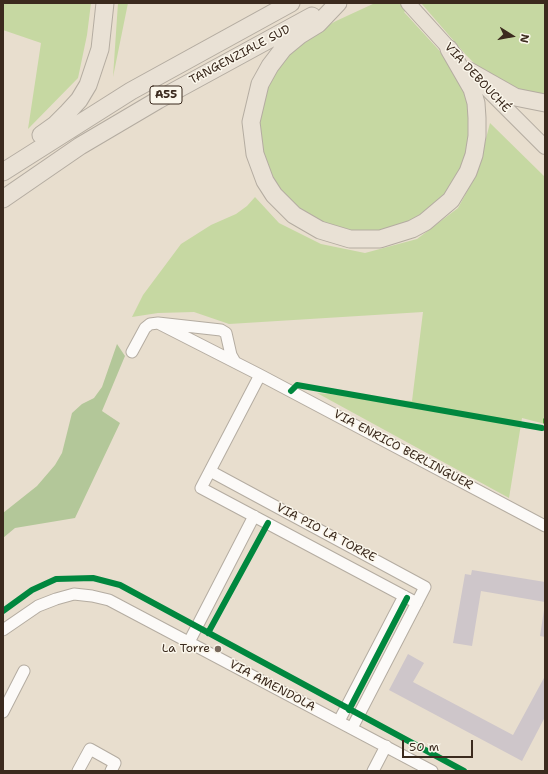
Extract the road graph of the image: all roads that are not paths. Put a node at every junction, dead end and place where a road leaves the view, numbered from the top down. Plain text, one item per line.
1 (105, 3) edge
2 (291, 3) edge
3 (337, 3) edge
4 (410, 5) edge
5 (449, 49) junction
6 (469, 71) junction
7 (545, 103) edge
8 (545, 147) edge
9 (3, 160) edge
10 (3, 172) edge
11 (3, 199) edge
12 (158, 323) junction
13 (201, 328) junction
14 (196, 342) junction
15 (132, 352) dead end
16 (235, 362) junction
17 (260, 375) junction
18 (210, 471) junction
19 (254, 516) junction
20 (545, 526) edge
21 (404, 596) junction
22 (417, 603) junction
23 (3, 630) edge
24 (189, 642) junction
25 (24, 671) dead end
26 (3, 712) edge
27 (339, 721) junction
28 (352, 728) junction
29 (386, 746) junction
30 (78, 771) edge
31 (111, 771) edge
32 (373, 771) edge
33 (432, 771) edge

1 - 9 highway
2 - 10 highway, TANGENZIALE SUD / A55
3 - 5 highway
3 - 11 highway, TANGENZIALE SUD / A55
4 - 5 main road, VIA DEBOUCHÉ
5 - 6 main road, VIA DEBOUCHÉ
6 - 7 highway
6 - 8 main road, VIA DEBOUCHÉ
12 - 13 street
12 - 14 street, VIA ENRICO BERLINGUER
12 - 15 street
13 - 14 street
13 - 16 street
14 - 16 street, VIA ENRICO BERLINGUER
16 - 17 street, VIA ENRICO BERLINGUER
17 - 18 street
17 - 20 street, VIA ENRICO BERLINGUER
18 - 19 street, VIA PIO LA TORRE
18 - 22 street, VIA PIO LA TORRE
19 - 21 street, VIA PIO LA TORRE
19 - 24 street
21 - 22 street, VIA PIO LA TORRE
21 - 27 street
22 - 28 street, VIA PIO LA TORRE
23 - 24 street, VIA AMENDOLA
24 - 27 street, VIA AMENDOLA
25 - 26 street
27 - 28 street, VIA AMENDOLA
28 - 29 street, VIA AMENDOLA
29 - 32 street
29 - 33 street, VIA AMENDOLA
30 - 31 street

